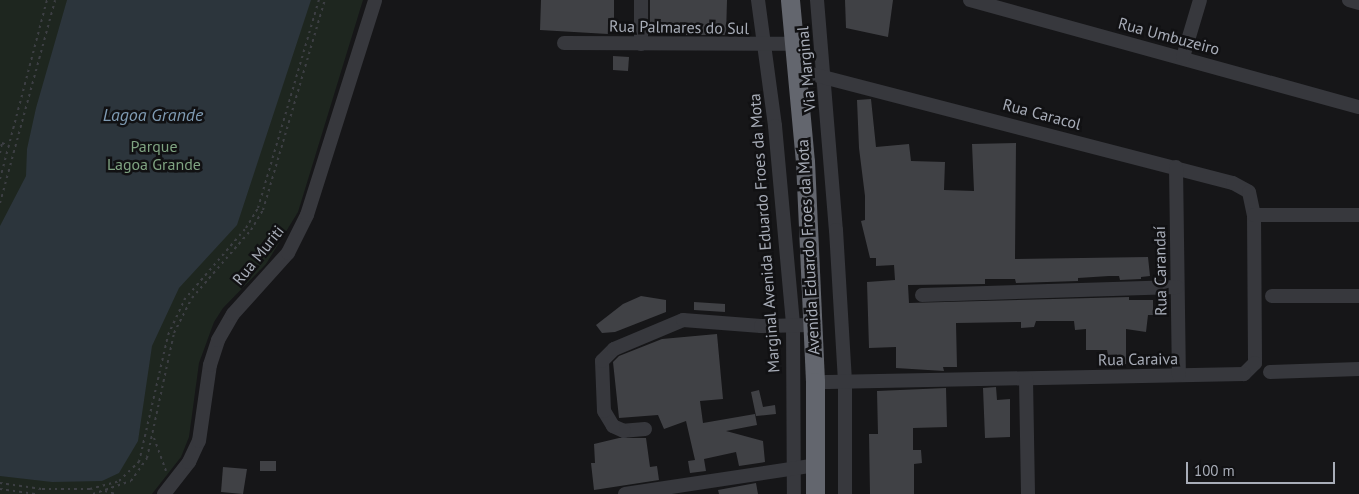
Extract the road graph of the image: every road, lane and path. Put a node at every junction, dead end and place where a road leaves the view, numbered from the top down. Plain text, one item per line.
1 (47, 0) edge
2 (55, 0) edge
3 (319, 0) edge
4 (325, 0) edge
5 (375, 0) edge
6 (641, 0) edge
7 (758, 0) edge
8 (790, 0) edge
9 (817, 0) edge
10 (970, 0) edge
11 (1200, 0) edge
12 (1349, 0) edge
13 (1359, 3) edge
14 (564, 43) dead end
15 (641, 44) junction
16 (794, 44) junction
17 (766, 45) junction
18 (1183, 57) junction
19 (796, 70) junction
20 (824, 76) junction
21 (1359, 107) edge
22 (9, 146) junction
23 (0, 153) edge
24 (1176, 167) junction
25 (0, 179) edge
26 (1249, 192) joint
27 (0, 203) edge
28 (1359, 215) edge
29 (1254, 216) junction
30 (1177, 287) junction
31 (922, 295) dead end
32 (1272, 296) dead end
33 (1359, 296) edge
34 (792, 325) junction
35 (813, 325) junction
36 (1359, 370) edge
37 (1270, 372) dead end
38 (1178, 375) junction
39 (1026, 379) junction
40 (815, 382) junction
41 (845, 382) junction
42 (645, 428) dead end
43 (153, 436) junction
44 (816, 465) junction
45 (795, 468) junction
46 (0, 484) edge
47 (170, 488) edge
48 (0, 489) edge
49 (106, 492) junction
50 (37, 494) edge
51 (93, 494) edge
52 (116, 494) edge
53 (625, 494) edge
54 (794, 494) edge
55 (816, 494) edge
56 (845, 494) edge
57 (1028, 494) edge

1 - 22 path
2 - 27 path
3 - 46 path
4 - 43 path
5 - 47 street, Rua Muriti
6 - 15 street
7 - 17 street, Marginal Avenida Eduardo Froes da Mota
8 - 16 highway, Avenida Eduardo Froes da Mota
9 - 20 street, Via Marginal
10 - 18 street, Rua Umbuzeiro
11 - 18 street
12 - 13 street
14 - 15 street, Rua Palmares do Sul
15 - 17 street, Rua Palmares do Sul
16 - 17 street, Rua Palmares do Sul
16 - 19 highway, Avenida Eduardo Froes da Mota
17 - 34 street, Marginal Avenida Eduardo Froes da Mota
18 - 21 street, Rua Umbuzeiro
19 - 20 street, Rua Caracol
19 - 35 highway, Avenida Eduardo Froes da Mota
20 - 24 street, Rua Caracol
20 - 41 street, Via Marginal
22 - 23 path
22 - 25 path
24 - 26 street, Rua Caracol
24 - 30 street, Rua Carandaí
26 - 29 street, Rua Caraiva
28 - 29 street
29 - 38 street, Rua Caraiva
30 - 31 street
30 - 38 street, Rua Carandaí
32 - 33 street
34 - 35 street
34 - 42 street
34 - 45 street, Marginal Avenida Eduardo Froes da Mota
35 - 40 highway, Avenida Eduardo Froes da Mota
36 - 37 street
38 - 39 street, Rua Caraiva
39 - 41 street, Rua Caraiva
39 - 57 street
40 - 41 street, Rua Caraiva
40 - 44 highway, Avenida Eduardo Froes da Mota
41 - 56 street, Via Marginal
43 - 47 path
43 - 49 path
44 - 45 street
44 - 55 highway, Avenida Eduardo Froes da Mota
45 - 53 street
45 - 54 street, Marginal Avenida Eduardo Froes da Mota
48 - 50 path
49 - 51 path
49 - 52 path

